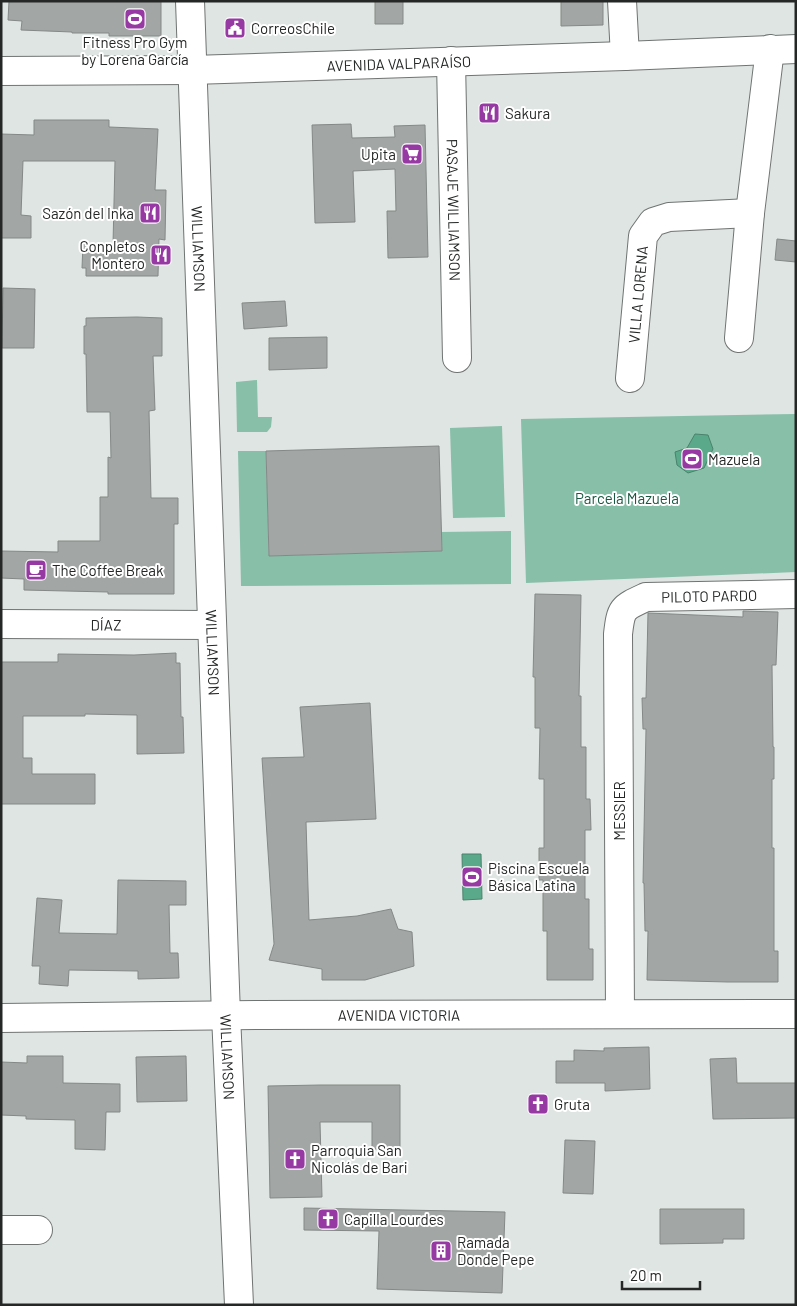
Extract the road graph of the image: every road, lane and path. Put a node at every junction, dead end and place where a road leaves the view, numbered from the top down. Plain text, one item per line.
1 (190, 1) edge
2 (622, 1) edge
3 (783, 49) edge
4 (625, 56) junction
5 (451, 61) junction
6 (192, 70) junction
7 (1, 71) edge
8 (750, 213) junction
9 (739, 338) dead end
10 (457, 358) dead end
11 (630, 378) dead end
12 (796, 594) edge
13 (624, 608) joint
14 (1, 624) edge
15 (212, 625) junction
16 (620, 1014) junction
17 (796, 1014) edge
18 (226, 1015) junction
19 (1, 1018) edge
20 (1, 1230) edge
21 (38, 1230) dead end
22 (239, 1305) edge

1 - 6 street, WILLIAMSON
2 - 4 street
3 - 4 street, AVENIDA VALPARAÍSO
3 - 8 street
4 - 5 street, AVENIDA VALPARAÍSO
5 - 6 street, AVENIDA VALPARAÍSO
5 - 10 street, PASAJE WILLIAMSON
6 - 7 street, AVENIDA VALPARAÍSO
6 - 15 street, WILLIAMSON
8 - 9 street
8 - 11 street, VILLA LORENA
12 - 13 street, PILOTO PARDO
13 - 16 street, MESSIER
14 - 15 street, DÍAZ
15 - 18 street, WILLIAMSON
16 - 17 street, AVENIDA VICTORIA
16 - 18 street, AVENIDA VICTORIA
18 - 19 street, AVENIDA VICTORIA
18 - 22 street, WILLIAMSON
20 - 21 street

